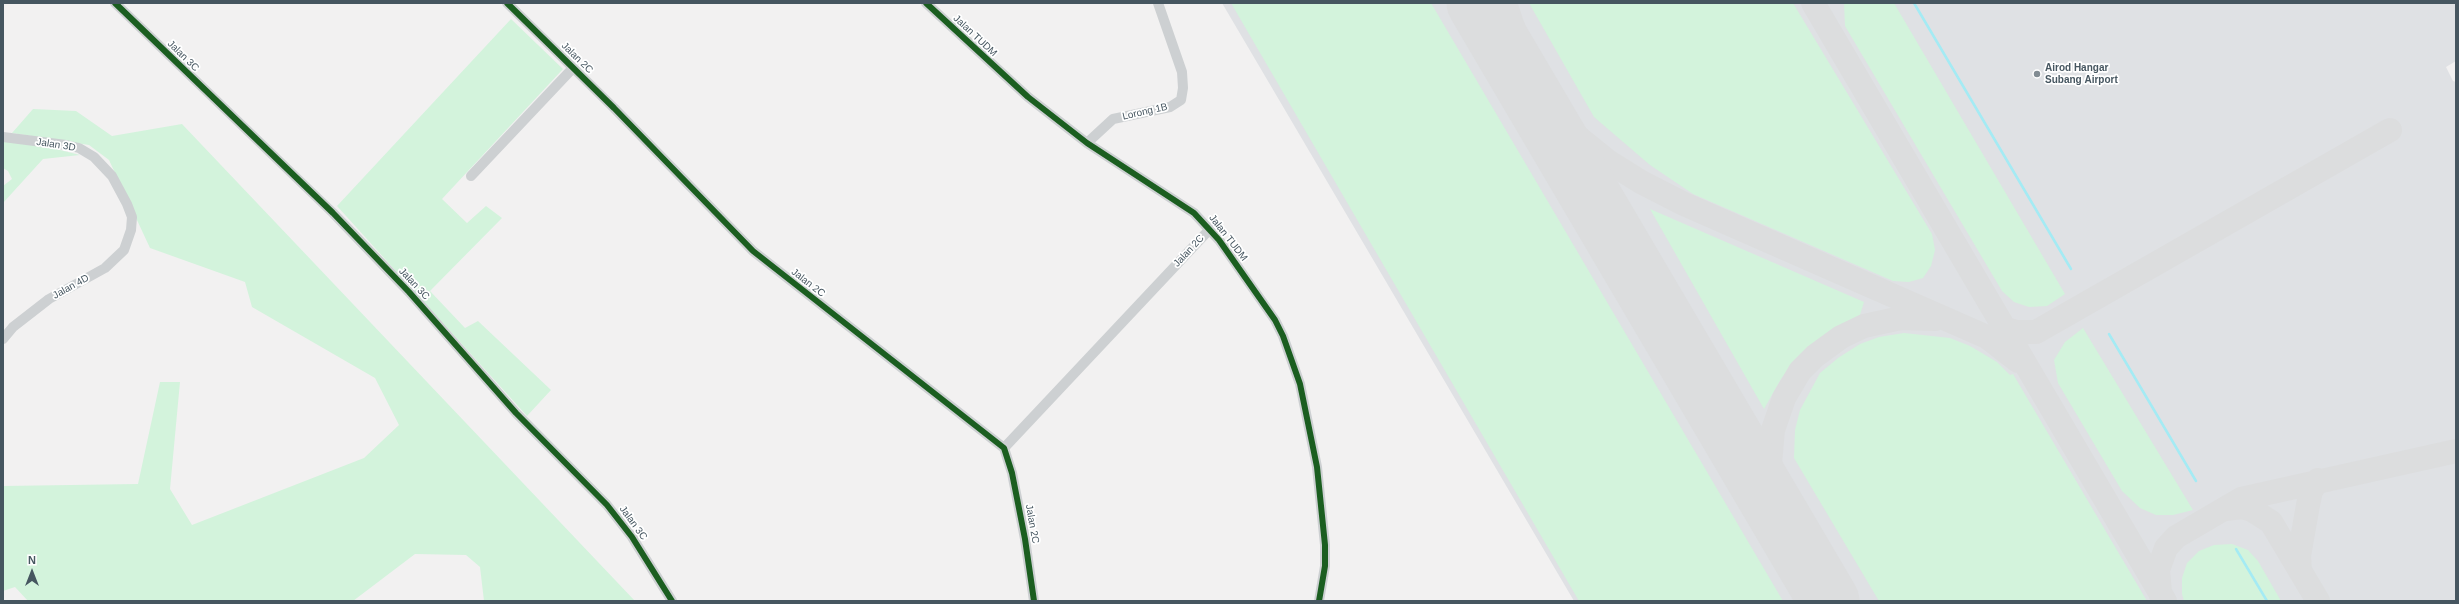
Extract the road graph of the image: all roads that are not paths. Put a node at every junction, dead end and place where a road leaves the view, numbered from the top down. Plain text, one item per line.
1 (115, 3) edge
2 (507, 3) edge
3 (926, 3) edge
4 (1158, 3) edge
5 (573, 68) junction
6 (3, 137) edge
7 (1087, 143) junction
8 (471, 176) dead end
9 (1210, 229) junction
10 (131, 230) joint
11 (3, 339) edge
12 (1004, 448) junction
13 (672, 601) edge
14 (1034, 601) edge
15 (1319, 601) edge

1 - 13 street, Jalan 3C
2 - 5 street, Jalan 2C
3 - 7 street, Jalan TUDM
4 - 7 street, Lorong 1B
5 - 8 street
5 - 12 street, Jalan 2C
6 - 10 street, Jalan 3D
7 - 9 street, Jalan TUDM
9 - 12 street, Jalan 2C
9 - 15 street, Jalan TUDM
10 - 11 street, Jalan 4D
12 - 14 street, Jalan 2C

